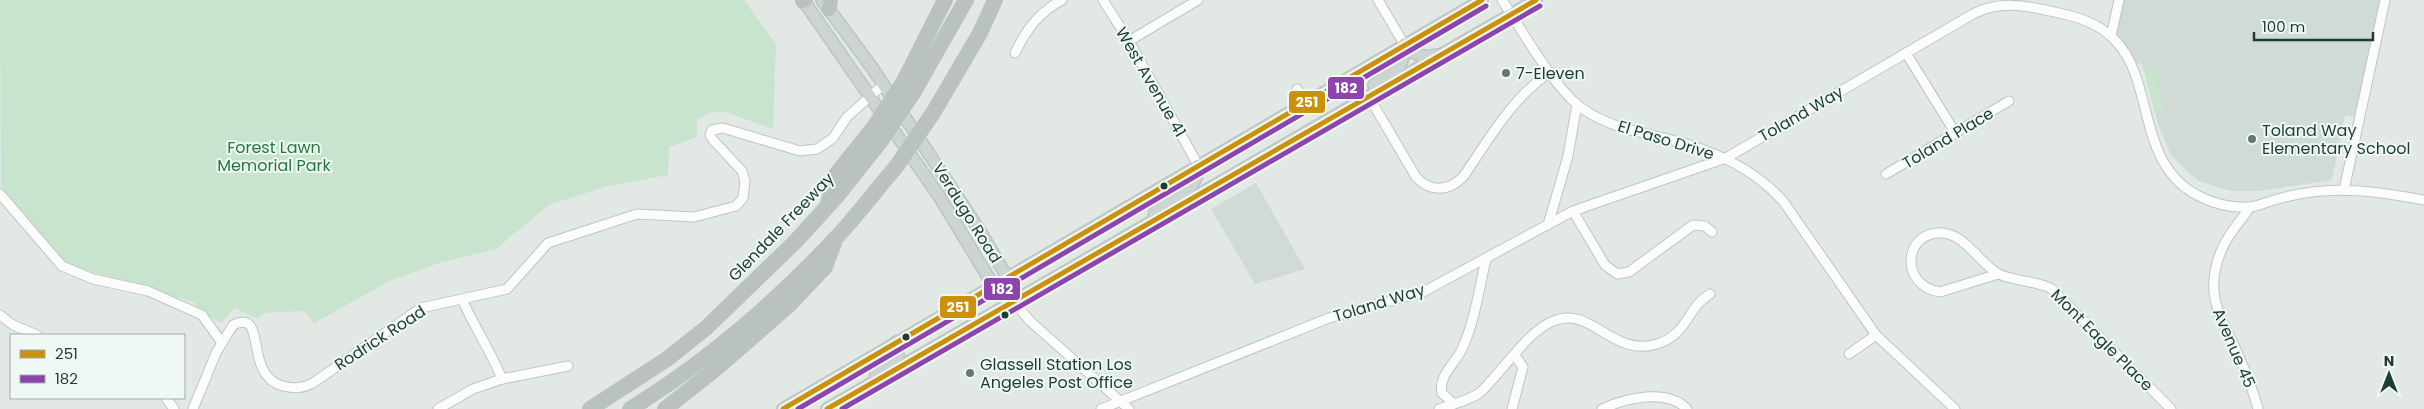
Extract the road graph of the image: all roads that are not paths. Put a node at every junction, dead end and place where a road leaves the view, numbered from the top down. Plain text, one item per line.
1 (804, 0) edge
2 (944, 0) edge
3 (966, 0) edge
4 (995, 0) edge
5 (1062, 0) edge
6 (1103, 0) edge
7 (1198, 0) edge
8 (1378, 0) edge
9 (1482, 0) edge
10 (1502, 0) edge
11 (1536, 0) edge
12 (2119, 0) edge
13 (2385, 0) edge
14 (827, 3) edge
15 (1511, 14) junction
16 (2111, 36) junction
17 (1129, 41) junction
18 (1404, 44) junction
19 (1015, 53) dead end
20 (1906, 53) junction
21 (1444, 54) junction
22 (1550, 72) junction
23 (883, 85) junction
24 (1297, 89) dead end
25 (871, 95) junction
26 (1369, 97) junction
27 (1306, 102) junction
28 (2009, 102) dead end
29 (1576, 104) junction
30 (1340, 114) junction
31 (1956, 134) junction
32 (1726, 158) junction
33 (1198, 165) junction
34 (1886, 174) dead end
35 (2344, 190) junction
36 (0, 194) edge
37 (2424, 200) edge
38 (828, 206) junction
39 (2250, 207) junction
40 (1573, 211) junction
41 (1153, 222) junction
42 (1548, 225) junction
43 (1712, 232) dead end
44 (835, 239) junction
45 (1486, 259) junction
46 (1998, 274) junction
47 (1007, 277) junction
48 (993, 285) junction
49 (1710, 294) dead end
50 (462, 299) junction
51 (1013, 301) junction
52 (0, 315) edge
53 (34, 334) edge
54 (1876, 335) junction
55 (222, 342) junction
56 (896, 342) junction
57 (1849, 354) dead end
58 (1515, 356) junction
59 (568, 366) dead end
60 (502, 379) junction
61 (876, 380) junction
62 (1119, 400) junction
63 (1454, 404) junction
64 (193, 409) edge
65 (438, 409) edge
66 (590, 409) edge
67 (630, 409) edge
68 (665, 409) edge
69 (783, 409) edge
70 (827, 409) edge
71 (1101, 409) edge
72 (1129, 409) edge
73 (1439, 409) edge
74 (1512, 409) edge
75 (1602, 409) edge
76 (1687, 409) edge
77 (1955, 409) edge
78 (2171, 409) edge
79 (2258, 409) edge

1 - 25 main road, Verdugo Road
2 - 38 highway, bridge
3 - 38 highway, Glendale Freeway, bridge
4 - 44 highway, bridge
5 - 19 street
6 - 17 street, West Avenue 41
7 - 17 street
8 - 18 street
9 - 18 main road
10 - 15 street, El Paso Drive
11 - 15 main road
12 - 16 street
13 - 35 street
14 - 23 main road, Verdugo Road
15 - 21 main road
15 - 22 street, El Paso Drive
16 - 20 street, Toland Way
16 - 39 street, Toland Way
17 - 33 street, West Avenue 41
18 - 21 main road
18 - 27 main road
18 - 30 main road
20 - 31 street
20 - 32 street, Toland Way
21 - 26 main road
22 - 26 street
22 - 29 street, El Paso Drive
23 - 25 street, Rodrick Road
23 - 47 main road, Verdugo Road
24 - 27 street
25 - 48 main road, Verdugo Road
25 - 50 street, Rodrick Road
26 - 30 main road
27 - 33 main road
28 - 31 street, Toland Place
29 - 32 street, El Paso Drive
29 - 42 street
30 - 41 main road
31 - 34 street, Toland Place
32 - 40 street, Toland Way
32 - 54 street, El Paso Drive
33 - 41 main road
33 - 47 main road
35 - 37 street, Toland Way
35 - 39 street, Toland Way
36 - 55 street
38 - 66 highway, Glendale Freeway
39 - 79 street, Avenue 45
40 - 42 street, Toland Way
40 - 43 street
41 - 51 main road
42 - 45 street, Toland Way
44 - 67 highway
44 - 68 highway
45 - 62 street, Toland Way
45 - 63 street
46 - 46 street, Mont Eagle Place
46 - 78 street, Mont Eagle Place
47 - 48 main road
47 - 51 main road, Verdugo Road
48 - 51 main road, Verdugo Road
48 - 56 main road
49 - 58 street
50 - 55 street, Rodrick Road
50 - 60 street
51 - 61 main road
51 - 62 street
52 - 53 street
54 - 57 street
54 - 77 street, El Paso Drive
55 - 64 street, Rodrick Road
56 - 61 main road
56 - 69 main road
58 - 63 street
58 - 74 street
59 - 60 street
60 - 65 street
61 - 70 main road
62 - 71 street, Toland Way
62 - 72 street
63 - 73 street
75 - 76 street

